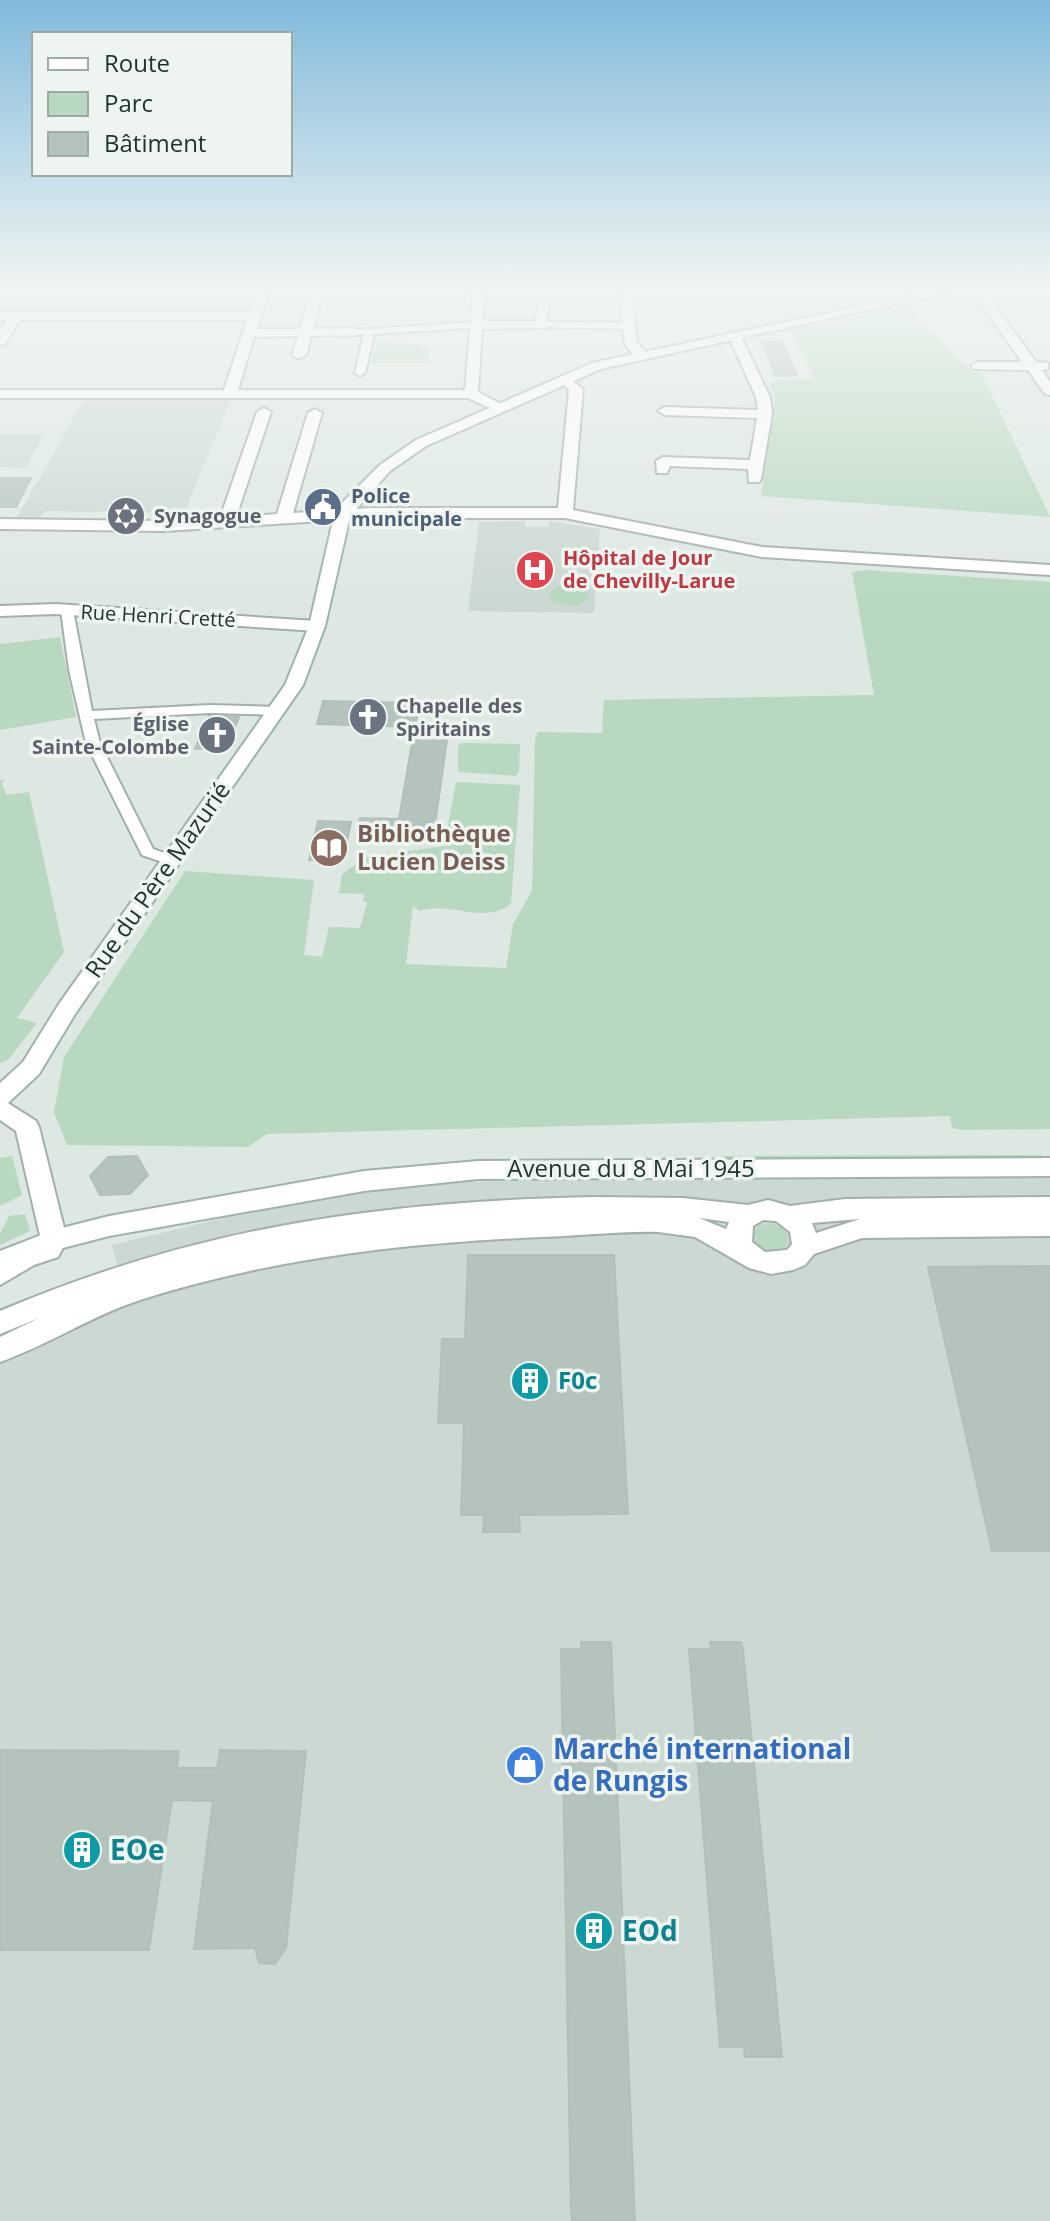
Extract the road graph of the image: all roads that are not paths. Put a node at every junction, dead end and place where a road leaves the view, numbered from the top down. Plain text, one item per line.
1 (471, 391) edge
2 (538, 391) edge
3 (576, 391) edge
4 (760, 391) edge
5 (230, 393) joint
6 (0, 394) edge
7 (471, 394) junction
8 (498, 408) junction
9 (665, 411) dead end
10 (264, 412) dead end
11 (315, 413) dead end
12 (765, 414) junction
13 (662, 470) dead end
14 (565, 513) junction
15 (342, 516) junction
16 (283, 520) junction
17 (226, 523) junction
18 (0, 524) edge
19 (1050, 570) edge
20 (67, 610) junction
21 (0, 611) edge
22 (317, 626) junction
23 (278, 711) junction
24 (86, 715) junction
25 (171, 860) junction
26 (0, 1097) edge
27 (0, 1107) edge
28 (1050, 1167) edge
29 (1050, 1207) edge
30 (215, 1208) junction
31 (749, 1215) junction
32 (789, 1216) junction
33 (1050, 1226) edge
34 (54, 1240) junction
35 (805, 1247) junction
36 (743, 1251) junction
37 (0, 1262) edge
38 (0, 1275) edge
39 (0, 1323) edge
40 (0, 1350) edge

1 - 7 street
2 - 8 street
3 - 14 street
4 - 12 street
5 - 6 street
5 - 7 street
7 - 8 street
8 - 15 street
9 - 12 street
10 - 17 street
11 - 16 street
12 - 13 street
14 - 15 street
14 - 19 street
15 - 16 street
15 - 22 street, Rue du Père Mazurié
16 - 17 street
17 - 18 street
20 - 21 street, Rue Henri Cretté
20 - 22 street, Rue Henri Cretté
20 - 24 street
22 - 23 street, Rue du Père Mazurié
23 - 24 street
23 - 25 street, Rue du Père Mazurié
24 - 25 street
25 - 26 street, Rue du Père Mazurié
27 - 34 street
28 - 30 street, Avenue du 8 Mai 1945
29 - 32 street
30 - 34 street, Avenue du 8 Mai 1945
30 - 38 street, Avenue du 8 Mai 1945
31 - 32 street
31 - 36 street
31 - 39 street
32 - 35 street
33 - 35 street
34 - 37 street, Avenue du 8 Mai 1945
34 - 38 street
35 - 36 street
36 - 40 street

